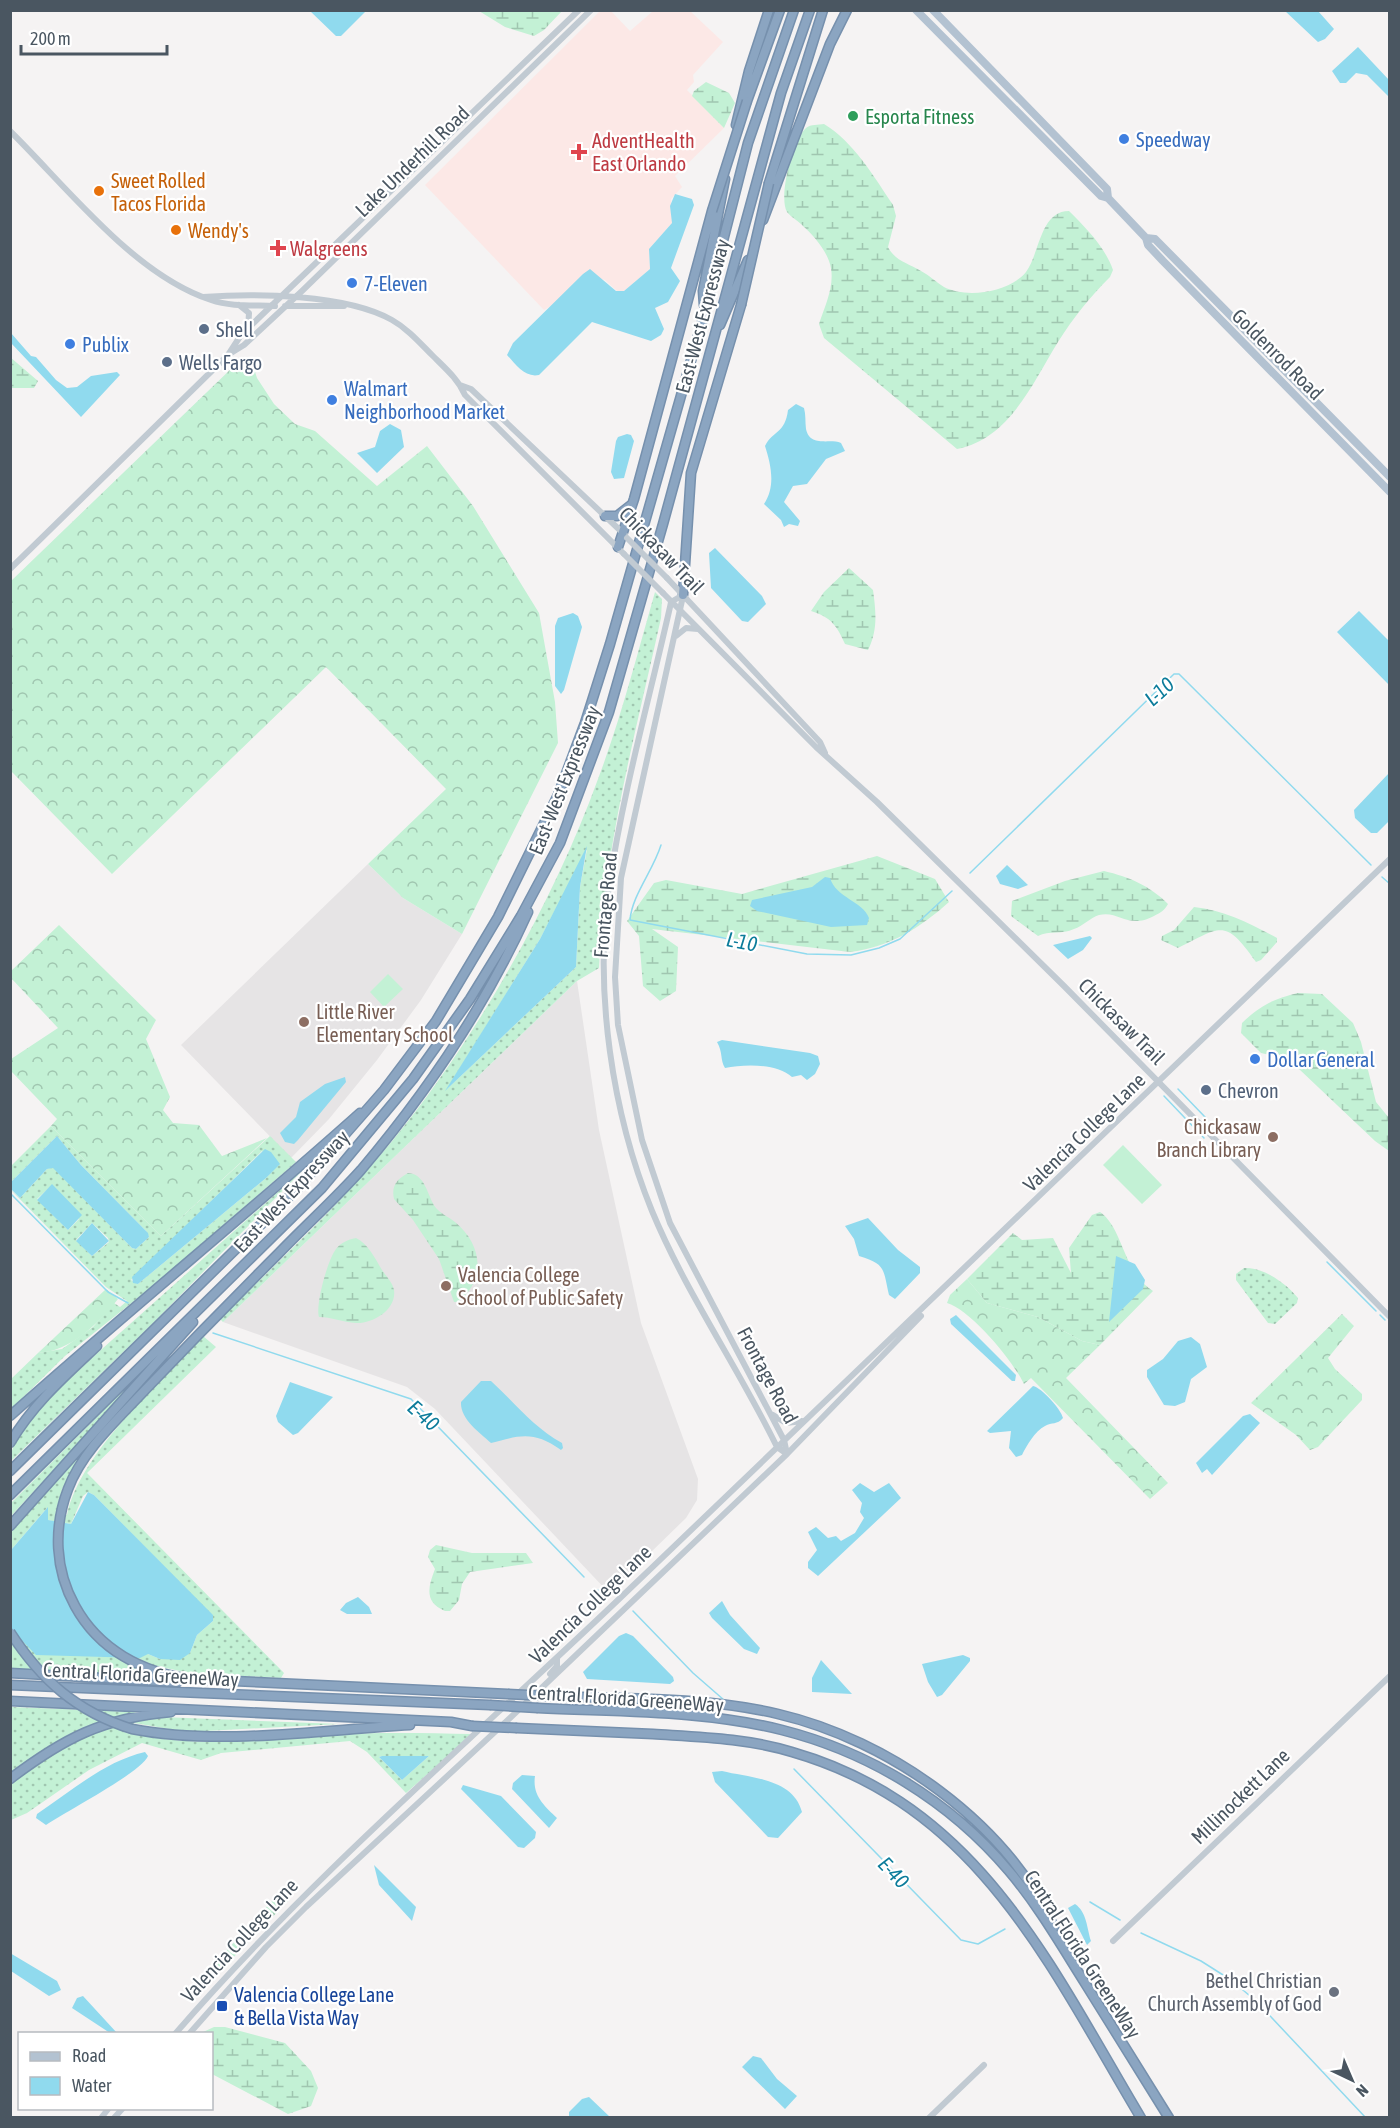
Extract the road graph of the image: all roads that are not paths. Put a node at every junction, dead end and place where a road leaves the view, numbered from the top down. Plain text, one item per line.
1 (579, 10) edge
2 (591, 10) edge
3 (769, 10) edge
4 (780, 10) edge
5 (794, 10) edge
6 (810, 10) edge
7 (824, 10) edge
8 (845, 10) edge
9 (916, 10) edge
10 (933, 10) edge
11 (568, 21) junction
12 (573, 27) junction
13 (933, 27) junction
14 (954, 32) junction
15 (946, 40) junction
16 (969, 48) junction
17 (471, 115) junction
18 (10, 130) edge
19 (463, 135) junction
20 (422, 163) junction
21 (414, 182) junction
22 (1108, 198) junction
23 (1146, 238) junction
24 (1152, 249) junction
25 (1180, 265) junction
26 (311, 282) junction
27 (203, 297) junction
28 (281, 298) junction
29 (294, 298) junction
30 (317, 299) junction
31 (239, 305) junction
32 (273, 306) junction
33 (286, 306) junction
34 (347, 306) junction
35 (704, 315) junction
36 (248, 329) junction
37 (1230, 329) junction
38 (1244, 330) junction
39 (712, 339) junction
40 (1241, 340) junction
41 (1254, 340) junction
42 (228, 355) junction
43 (460, 385) junction
44 (1326, 426) junction
45 (1341, 427) junction
46 (1334, 435) junction
47 (1351, 438) junction
48 (1389, 477) edge
49 (1389, 492) edge
50 (633, 502) junction
51 (605, 516) junction
52 (625, 536) junction
53 (621, 550) junction
54 (10, 569) edge
55 (683, 595) junction
56 (671, 602) junction
57 (679, 609) junction
58 (699, 630) junction
59 (674, 639) junction
60 (825, 753) junction
61 (560, 843) junction
62 (1389, 859) edge
63 (1160, 1082) junction
64 (384, 1090) junction
65 (252, 1257) junction
66 (182, 1269) junction
67 (930, 1304) junction
68 (1389, 1317) edge
69 (768, 1409) junction
70 (10, 1416) edge
71 (803, 1421) junction
72 (784, 1440) junction
73 (10, 1443) edge
74 (777, 1447) junction
75 (787, 1454) junction
76 (10, 1471) edge
77 (10, 1495) edge
78 (10, 1526) edge
79 (10, 1632) edge
80 (557, 1658) junction
81 (10, 1673) edge
82 (1389, 1676) edge
83 (230, 1682) junction
84 (10, 1684) edge
85 (540, 1689) junction
86 (10, 1701) edge
87 (186, 1708) junction
88 (451, 1722) junction
89 (10, 1779) edge
90 (1113, 1941) dead end
91 (1063, 1947) junction
92 (177, 2032) edge
93 (191, 2032) edge
94 (984, 2065) dead end
95 (929, 2118) edge
96 (1141, 2118) edge
97 (1169, 2118) edge

1 - 11 street, Lake Underhill Road
2 - 12 street, Lake Underhill Road
3 - 35 highway
4 - 50 highway, bridge
5 - 35 highway, East-West Expressway
6 - 39 highway, East-West Expressway
7 - 55 highway, bridge
8 - 39 highway
9 - 13 main road, Goldenrod Road
10 - 14 main road, Goldenrod Road
11 - 12 street
11 - 17 street, Lake Underhill Road
12 - 19 street, Lake Underhill Road
13 - 14 main road
13 - 15 main road, Goldenrod Road
14 - 16 main road, Goldenrod Road
15 - 16 main road
15 - 22 main road, Goldenrod Road
16 - 22 main road, Goldenrod Road
17 - 19 street
17 - 20 street, Lake Underhill Road
18 - 27 street, Chickasaw Trail
19 - 21 street, Lake Underhill Road
20 - 21 street
20 - 28 street, Lake Underhill Road
21 - 26 street, Lake Underhill Road
22 - 23 main road, Goldenrod Road
23 - 24 main road, Goldenrod Road
23 - 25 main road, Goldenrod Road
24 - 25 main road
24 - 37 main road, Goldenrod Road
25 - 38 main road, Goldenrod Road
26 - 29 street, Lake Underhill Road
26 - 30 street
27 - 28 street, Chickasaw Trail
27 - 31 street, Chickasaw Trail
28 - 29 street, Chickasaw Trail
28 - 32 street, Lake Underhill Road
29 - 30 street, Chickasaw Trail
29 - 33 street, Lake Underhill Road
30 - 34 street, Chickasaw Trail
31 - 32 street, Chickasaw Trail
31 - 36 street
32 - 33 street, Chickasaw Trail
32 - 36 street, Lake Underhill Road
33 - 34 street, Chickasaw Trail
33 - 42 street, Lake Underhill Road
34 - 43 street, Chickasaw Trail
35 - 64 highway, East-West Expressway
36 - 42 street, Lake Underhill Road
37 - 38 main road
37 - 40 main road, Goldenrod Road
38 - 41 main road, Goldenrod Road
39 - 61 highway, East-West Expressway
40 - 41 main road
40 - 44 main road, Goldenrod Road
41 - 45 main road, Goldenrod Road
42 - 54 street, Lake Underhill Road
43 - 51 street, Chickasaw Trail
43 - 53 street, Chickasaw Trail
44 - 45 main road
44 - 46 main road, Goldenrod Road
45 - 47 main road, Goldenrod Road
46 - 47 main road
46 - 49 main road, Goldenrod Road
47 - 48 main road, Goldenrod Road
50 - 51 highway
50 - 52 highway
51 - 52 street, Chickasaw Trail
52 - 53 highway
52 - 55 street, Chickasaw Trail, bridge
53 - 56 street, Chickasaw Trail, bridge
55 - 56 street
55 - 57 street, Frontage Road
55 - 60 street, Chickasaw Trail
56 - 57 street, Chickasaw Trail
56 - 74 street, Frontage Road
57 - 58 street, Chickasaw Trail
57 - 59 street, Frontage Road
58 - 59 street
58 - 60 street, Chickasaw Trail
59 - 69 street, Frontage Road
60 - 63 street, Chickasaw Trail
61 - 65 highway, East-West Expressway
61 - 83 highway
62 - 63 street, Valencia College Lane
63 - 67 street, Valencia College Lane
63 - 68 street, Chickasaw Trail
64 - 66 highway
64 - 76 highway, East-West Expressway
65 - 77 highway, East-West Expressway
65 - 78 highway
66 - 70 highway
66 - 73 highway
67 - 71 street, Valencia College Lane
67 - 75 street, Valencia College Lane
69 - 71 street
69 - 72 street, Frontage Road
71 - 72 street, Valencia College Lane
72 - 74 street, Valencia College Lane
72 - 75 street, Frontage Road
74 - 75 street, Frontage Road
74 - 80 street, Valencia College Lane
75 - 85 street, Valencia College Lane
79 - 88 highway, bridge
80 - 85 street
80 - 92 street, Valencia College Lane
81 - 83 highway
82 - 90 street, Millinockett Lane
83 - 91 highway, bridge
84 - 91 highway, Central Florida GreeneWay, bridge
85 - 93 street, Valencia College Lane
86 - 87 highway, Central Florida GreeneWay
87 - 88 highway, Central Florida GreeneWay
87 - 89 highway
88 - 96 highway, Central Florida GreeneWay, bridge
91 - 97 highway, Central Florida GreeneWay
94 - 95 street

